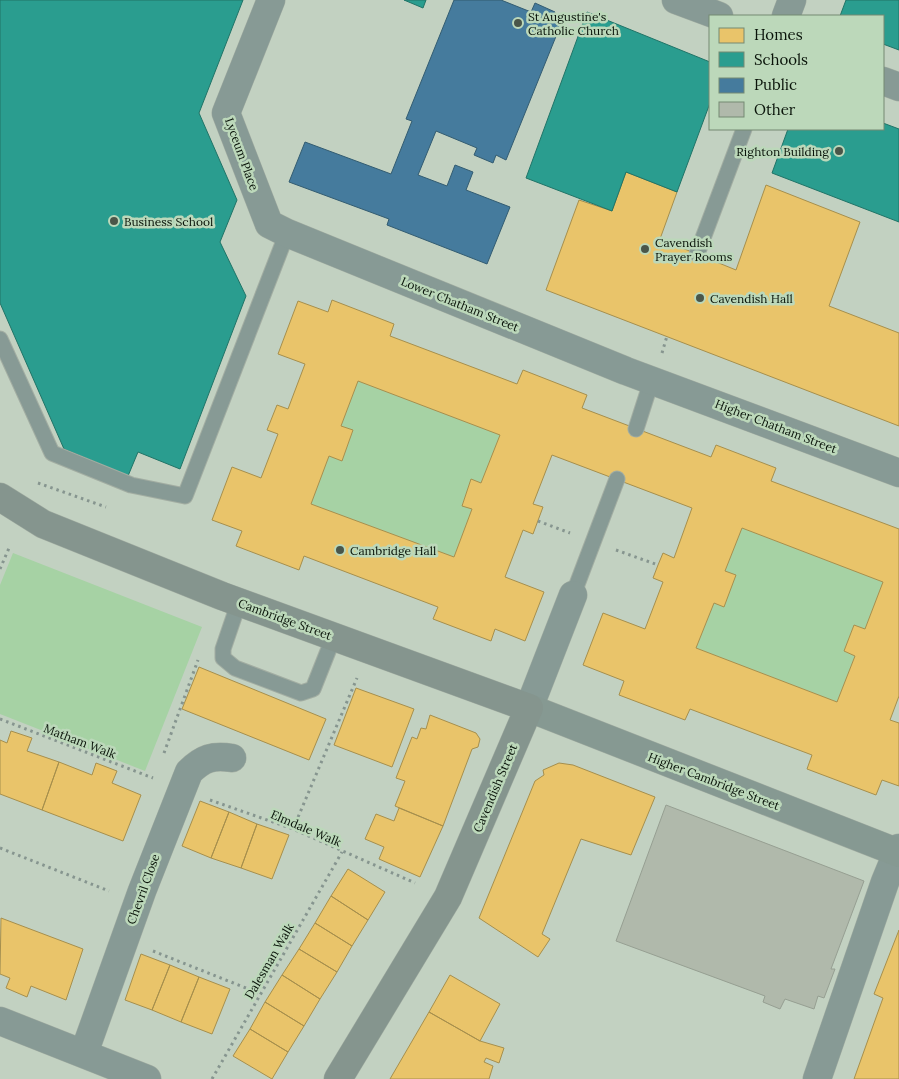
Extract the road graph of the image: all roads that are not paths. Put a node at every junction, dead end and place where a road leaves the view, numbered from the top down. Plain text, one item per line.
1 (271, 0) edge
2 (676, 0) edge
3 (792, 0) edge
4 (716, 15) edge
5 (786, 15) edge
6 (884, 81) edge
7 (899, 87) edge
8 (744, 130) edge
9 (278, 229) junction
10 (697, 254) dead end
11 (0, 339) edge
12 (652, 379) junction
13 (636, 429) dead end
14 (899, 472) edge
15 (617, 480) dead end
16 (0, 497) edge
17 (0, 522) edge
18 (43, 524) junction
19 (572, 595) joint
20 (239, 602) junction
21 (334, 636) junction
22 (529, 708) junction
23 (232, 758) dead end
24 (898, 851) edge
25 (0, 1021) edge
26 (90, 1064) edge
27 (147, 1079) edge
28 (338, 1079) edge
29 (817, 1079) edge

1 - 9 street, Lyceum Place
2 - 4 street
3 - 5 street
6 - 7 street
8 - 10 lane
9 - 11 lane
9 - 12 street, Lower Chatham Street
12 - 13 lane
12 - 14 street, Higher Chatham Street
15 - 19 lane, Cavendish Street
16 - 18 main road, Cambridge Street
17 - 18 main road, Cambridge Street
18 - 20 main road, Cambridge Street
19 - 22 street, Cavendish Street
20 - 21 main road, Cambridge Street
20 - 21 lane
21 - 22 main road, Cambridge Street
22 - 24 street, Higher Cambridge Street
22 - 28 main road, Cavendish Street
23 - 26 street, Chevril Close
24 - 29 street
25 - 26 street
26 - 27 street

